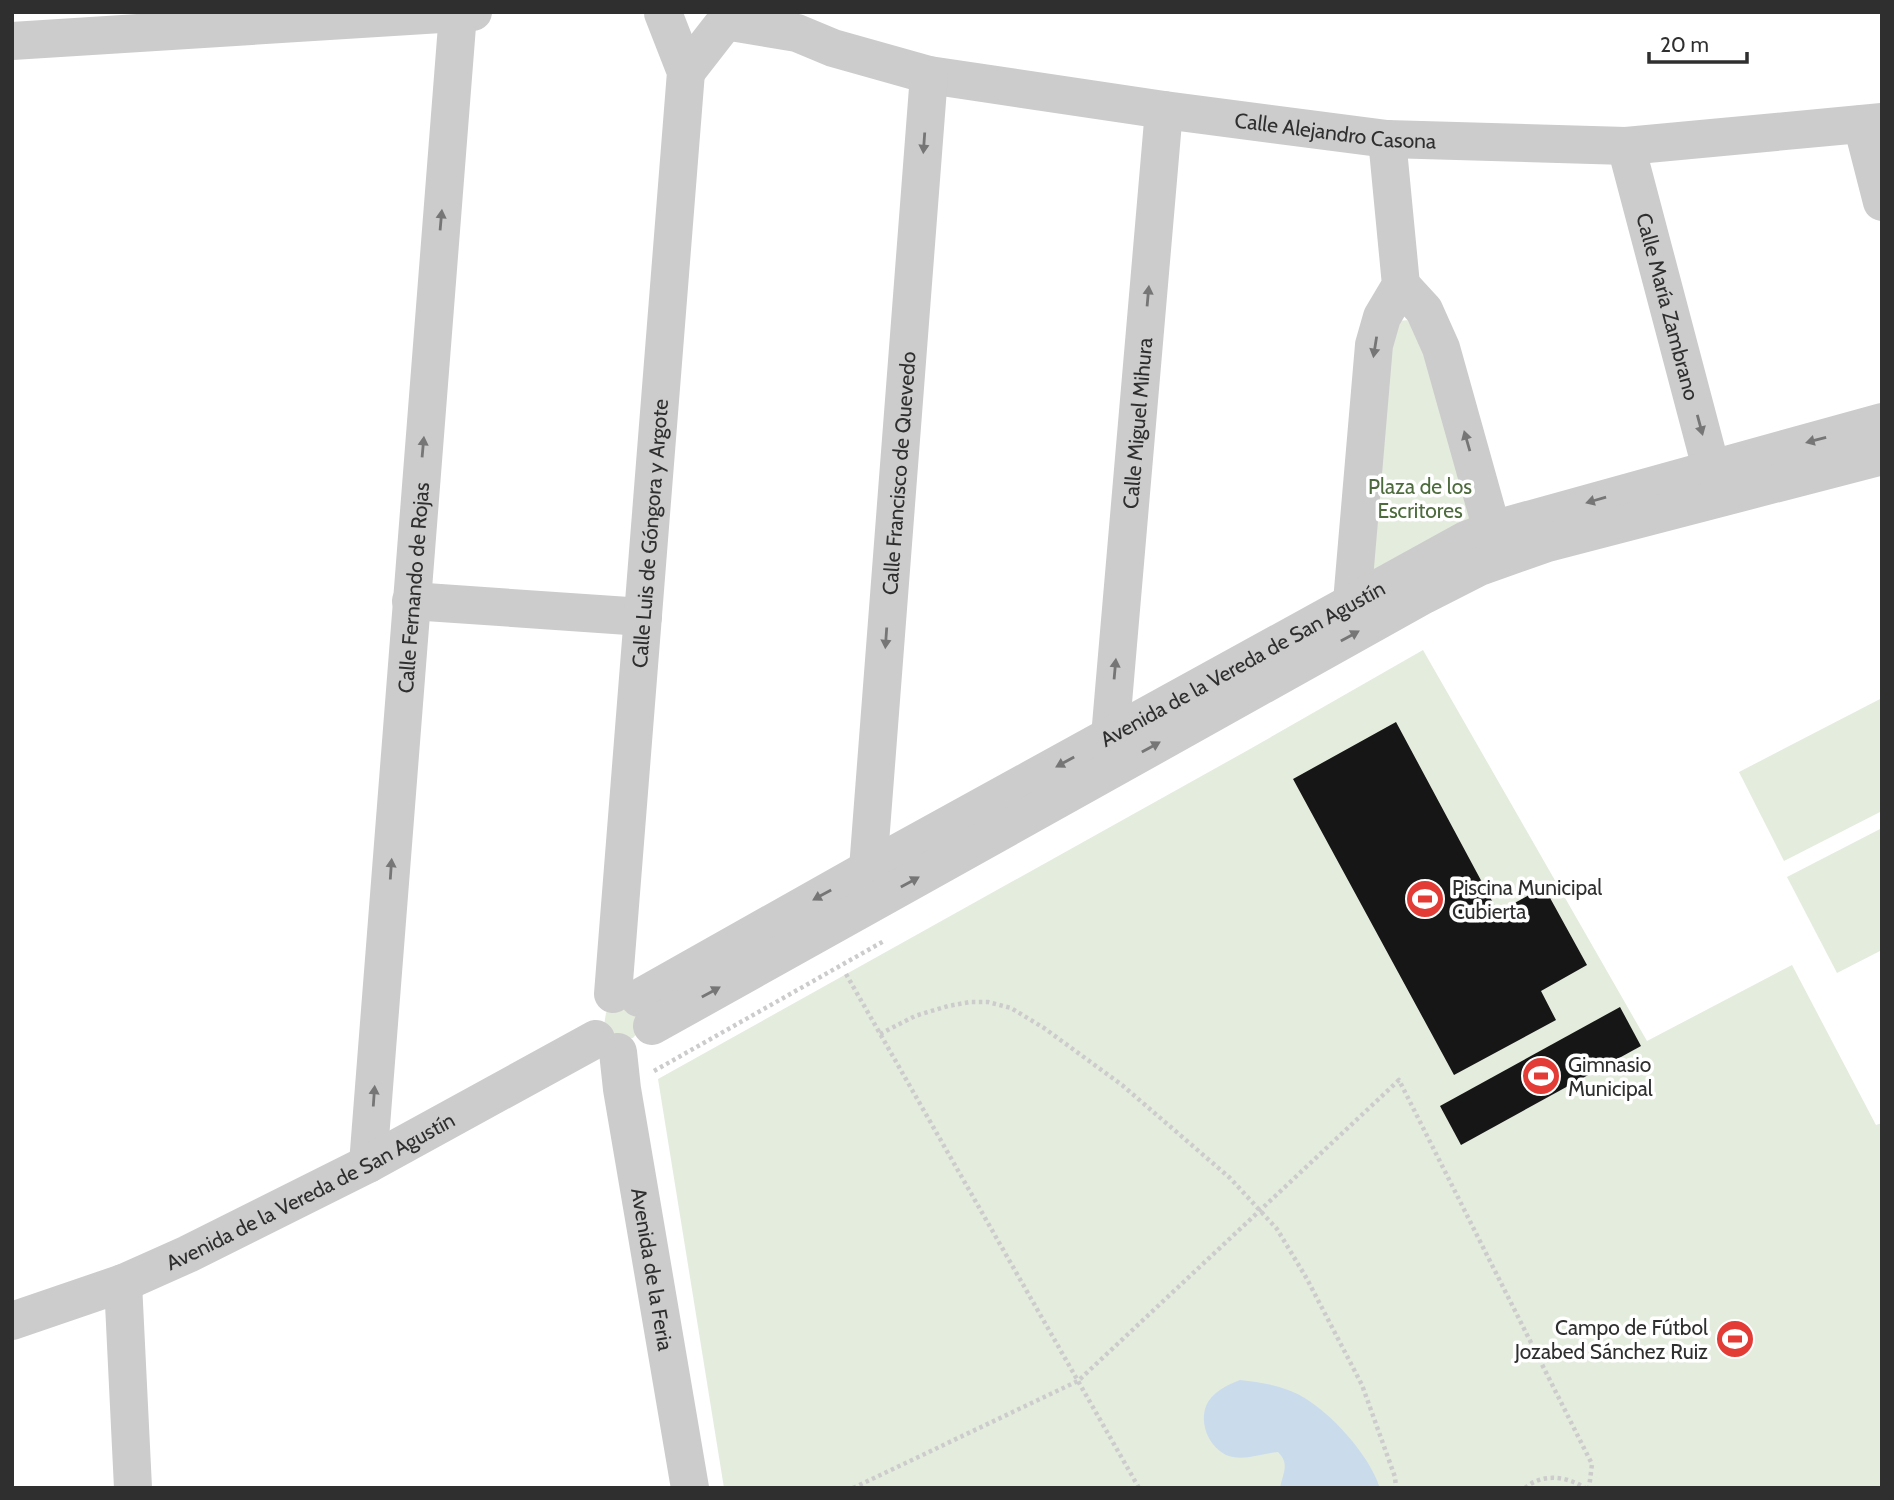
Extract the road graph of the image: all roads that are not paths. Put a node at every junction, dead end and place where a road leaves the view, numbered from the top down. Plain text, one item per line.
1 (473, 12) edge
2 (458, 13) edge
3 (663, 13) edge
4 (731, 21) edge
5 (790, 22) edge
6 (12, 41) edge
7 (686, 72) junction
8 (929, 75) junction
9 (1164, 110) junction
10 (1872, 123) edge
11 (1387, 139) junction
12 (1626, 146) junction
13 (1882, 202) edge
14 (1401, 285) junction
15 (1882, 422) edge
16 (1882, 456) edge
17 (1711, 468) junction
18 (1492, 530) junction
19 (411, 601) junction
20 (1352, 602) junction
21 (643, 617) junction
22 (1110, 737) junction
23 (867, 869) junction
24 (634, 1006) junction
25 (612, 1060) junction
26 (368, 1164) junction
27 (122, 1283) junction
28 (12, 1321) edge
29 (134, 1488) edge
30 (690, 1488) edge

1 - 2 street
2 - 6 street
19 -> 2 street, Calle Fernando de Rojas
3 - 4 street, Calle Alejandro Casona
3 - 7 street, Calle Luis de Góngora y Argote
4 - 5 street, Calle Alejandro Casona
4 - 7 street
5 - 8 street, Calle Alejandro Casona
7 - 21 street, Calle Luis de Góngora y Argote
8 - 9 street, Calle Alejandro Casona
8 -> 23 street, Calle Francisco de Quevedo
9 - 11 street, Calle Alejandro Casona
22 -> 9 street, Calle Miguel Mihura
10 - 12 street, Calle Alejandro Casona
10 - 13 street
11 - 12 street, Calle Alejandro Casona
11 - 14 street
12 -> 17 street, Calle María Zambrano
18 -> 14 street
14 -> 20 street
15 -> 17 street, Avenida de la Vereda de San Agustín
24 -> 16 street, Avenida de la Vereda de San Agustín
17 -> 18 street, Avenida de la Vereda de San Agustín
18 - 20 street, Avenida de la Vereda de San Agustín
19 - 21 street
26 -> 19 street, Calle Fernando de Rojas
20 - 22 street, Avenida de la Vereda de San Agustín
21 - 24 street, Calle Luis de Góngora y Argote
22 -> 23 street, Avenida de la Vereda de San Agustín
23 -> 24 street, Avenida de la Vereda de San Agustín
24 - 25 street, Avenida de la Vereda de San Agustín
24 - 25 street, Avenida de la Feria
25 - 26 street, Avenida de la Vereda de San Agustín
25 - 30 street, Avenida de la Feria
26 - 27 street, Avenida de la Vereda de San Agustín
27 - 28 street, Avenida de la Vereda de San Agustín
27 - 29 street

